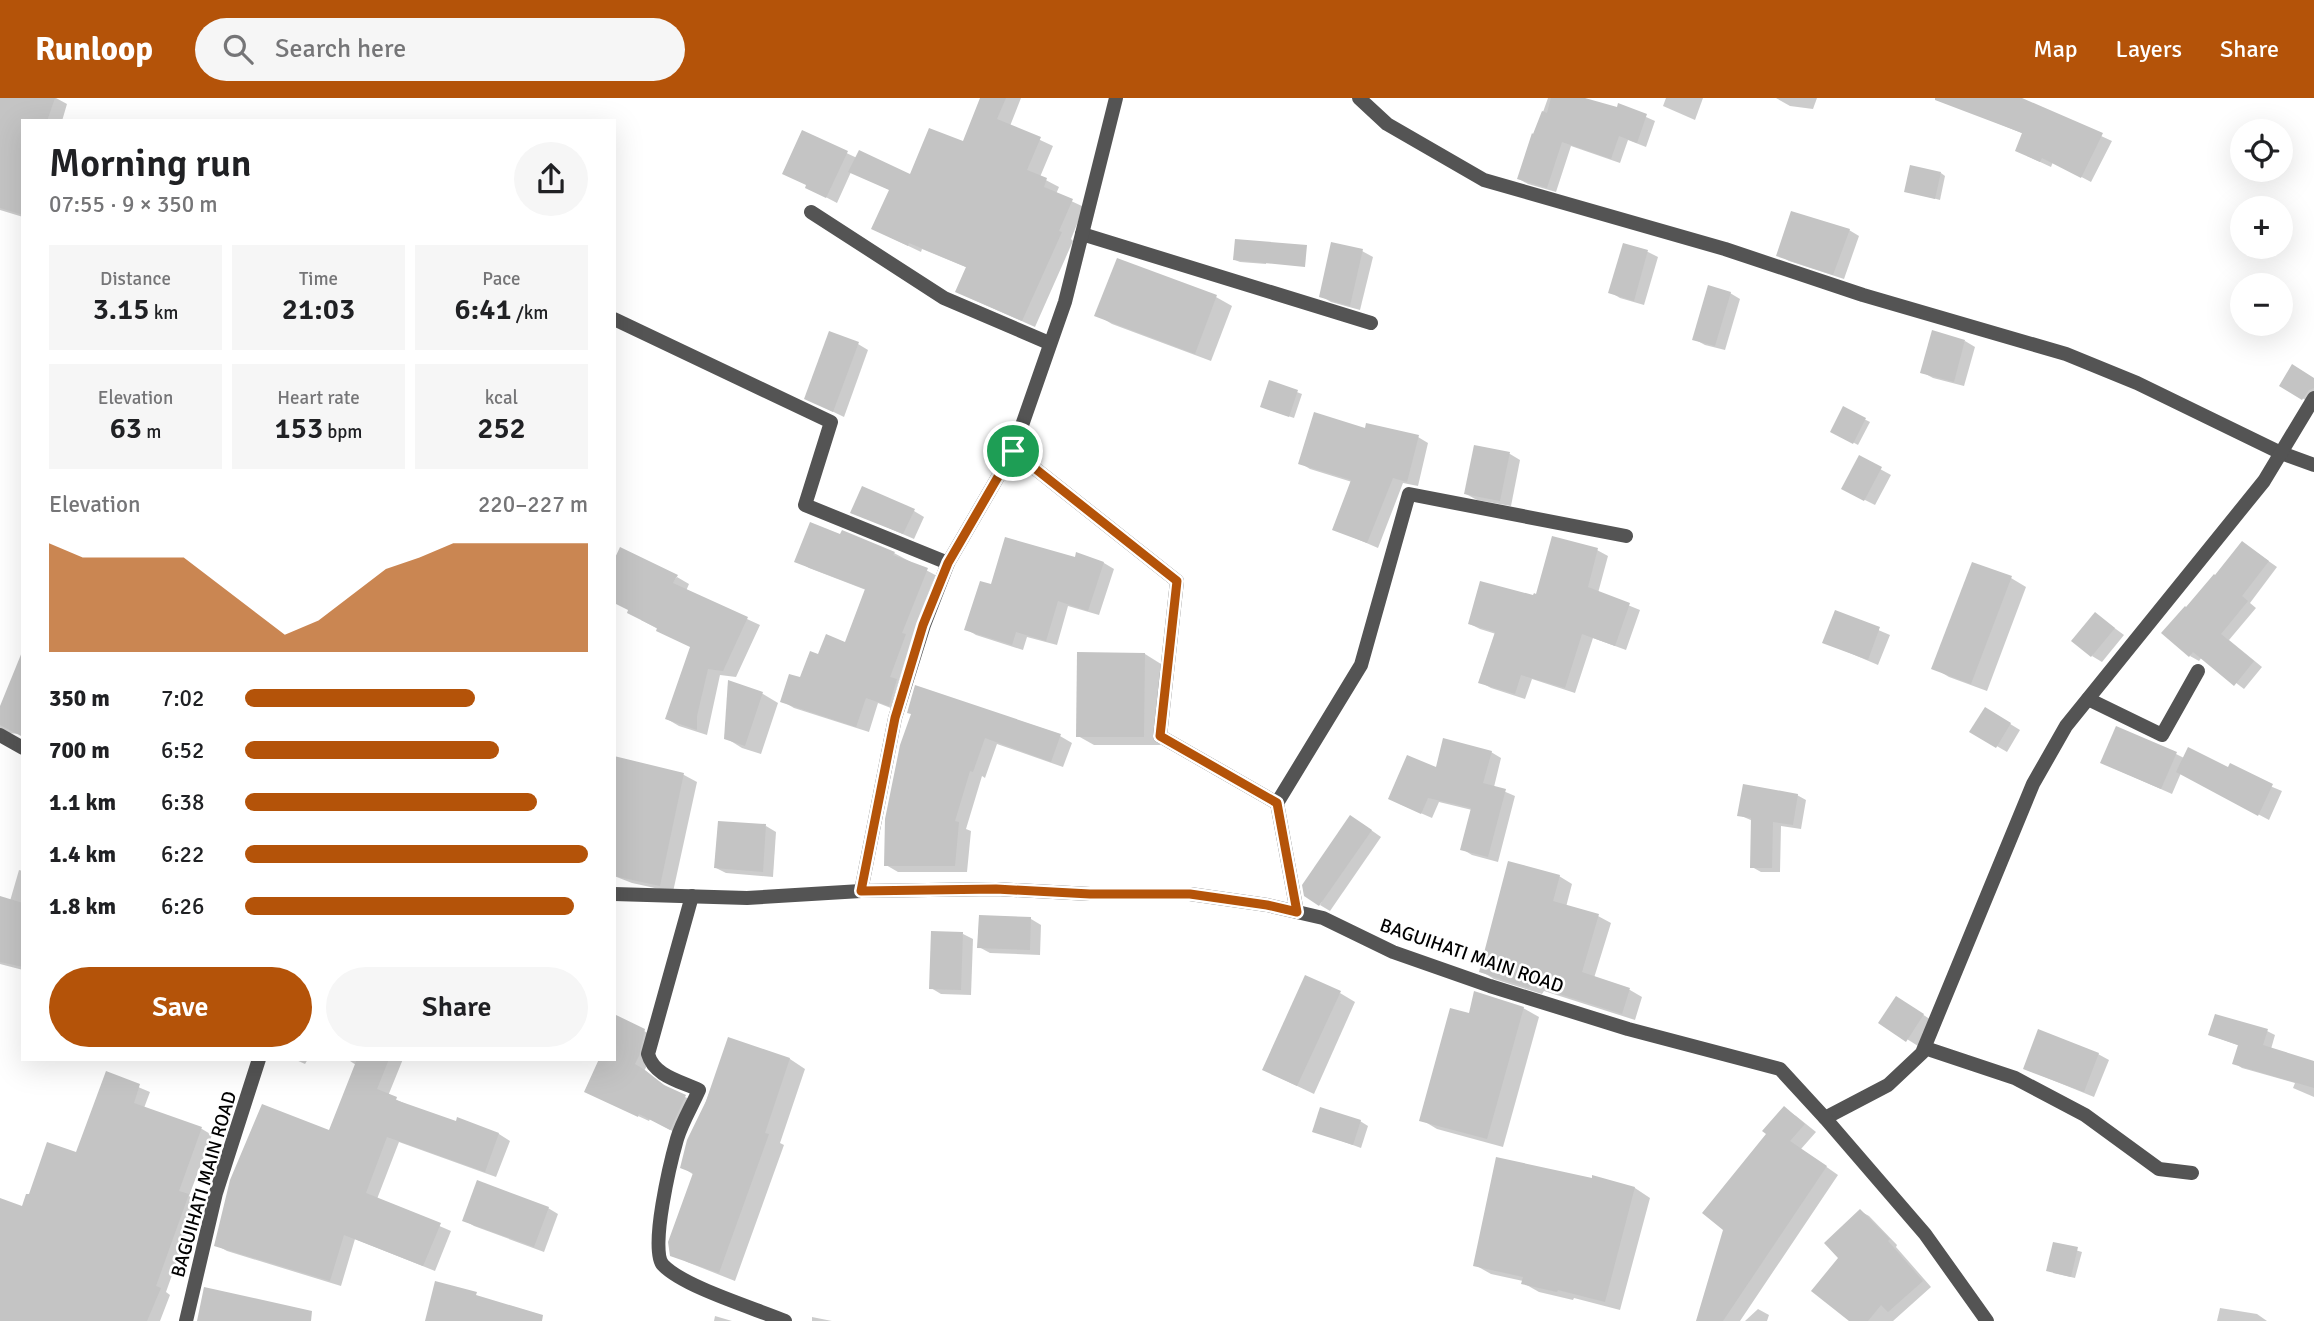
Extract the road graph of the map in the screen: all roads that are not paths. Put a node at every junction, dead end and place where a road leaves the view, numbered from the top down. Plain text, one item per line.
1 (1116, 98) edge
2 (1359, 98) edge
3 (811, 212) dead end
4 (1082, 234) junction
5 (616, 319) edge
6 (1371, 323) dead end
7 (1049, 343) junction
8 (2314, 398) edge
9 (1013, 451) junction
10 (2281, 453) junction
11 (2314, 465) edge
12 (1626, 536) dead end
13 (948, 563) junction
14 (2199, 671) dead end
15 (2088, 699) junction
16 (0, 735) edge
17 (21, 747) edge
18 (1277, 803) junction
19 (861, 891) junction
20 (616, 894) edge
21 (692, 896) junction
22 (1297, 912) junction
23 (1925, 1048) junction
24 (258, 1061) edge
25 (1825, 1118) junction
26 (2192, 1173) dead end
27 (186, 1321) edge
28 (785, 1321) edge
29 (1987, 1321) edge

1 - 4 street
2 - 10 street
3 - 7 street
4 - 6 street
4 - 7 street
5 - 13 street
7 - 9 street
8 - 10 street
9 - 13 street
9 - 18 street
10 - 11 street
10 - 15 street
12 - 18 street
13 - 19 street
14 - 15 street
15 - 23 street
16 - 17 street
18 - 22 street
19 - 21 street, BAGUIHATI MAIN ROAD
19 - 22 street, BAGUIHATI MAIN ROAD
20 - 21 street, BAGUIHATI MAIN ROAD
21 - 28 street
22 - 25 street, BAGUIHATI MAIN ROAD
23 - 25 street
23 - 26 street
24 - 27 street, BAGUIHATI MAIN ROAD
25 - 29 street, BAGUIHATI MAIN ROAD

